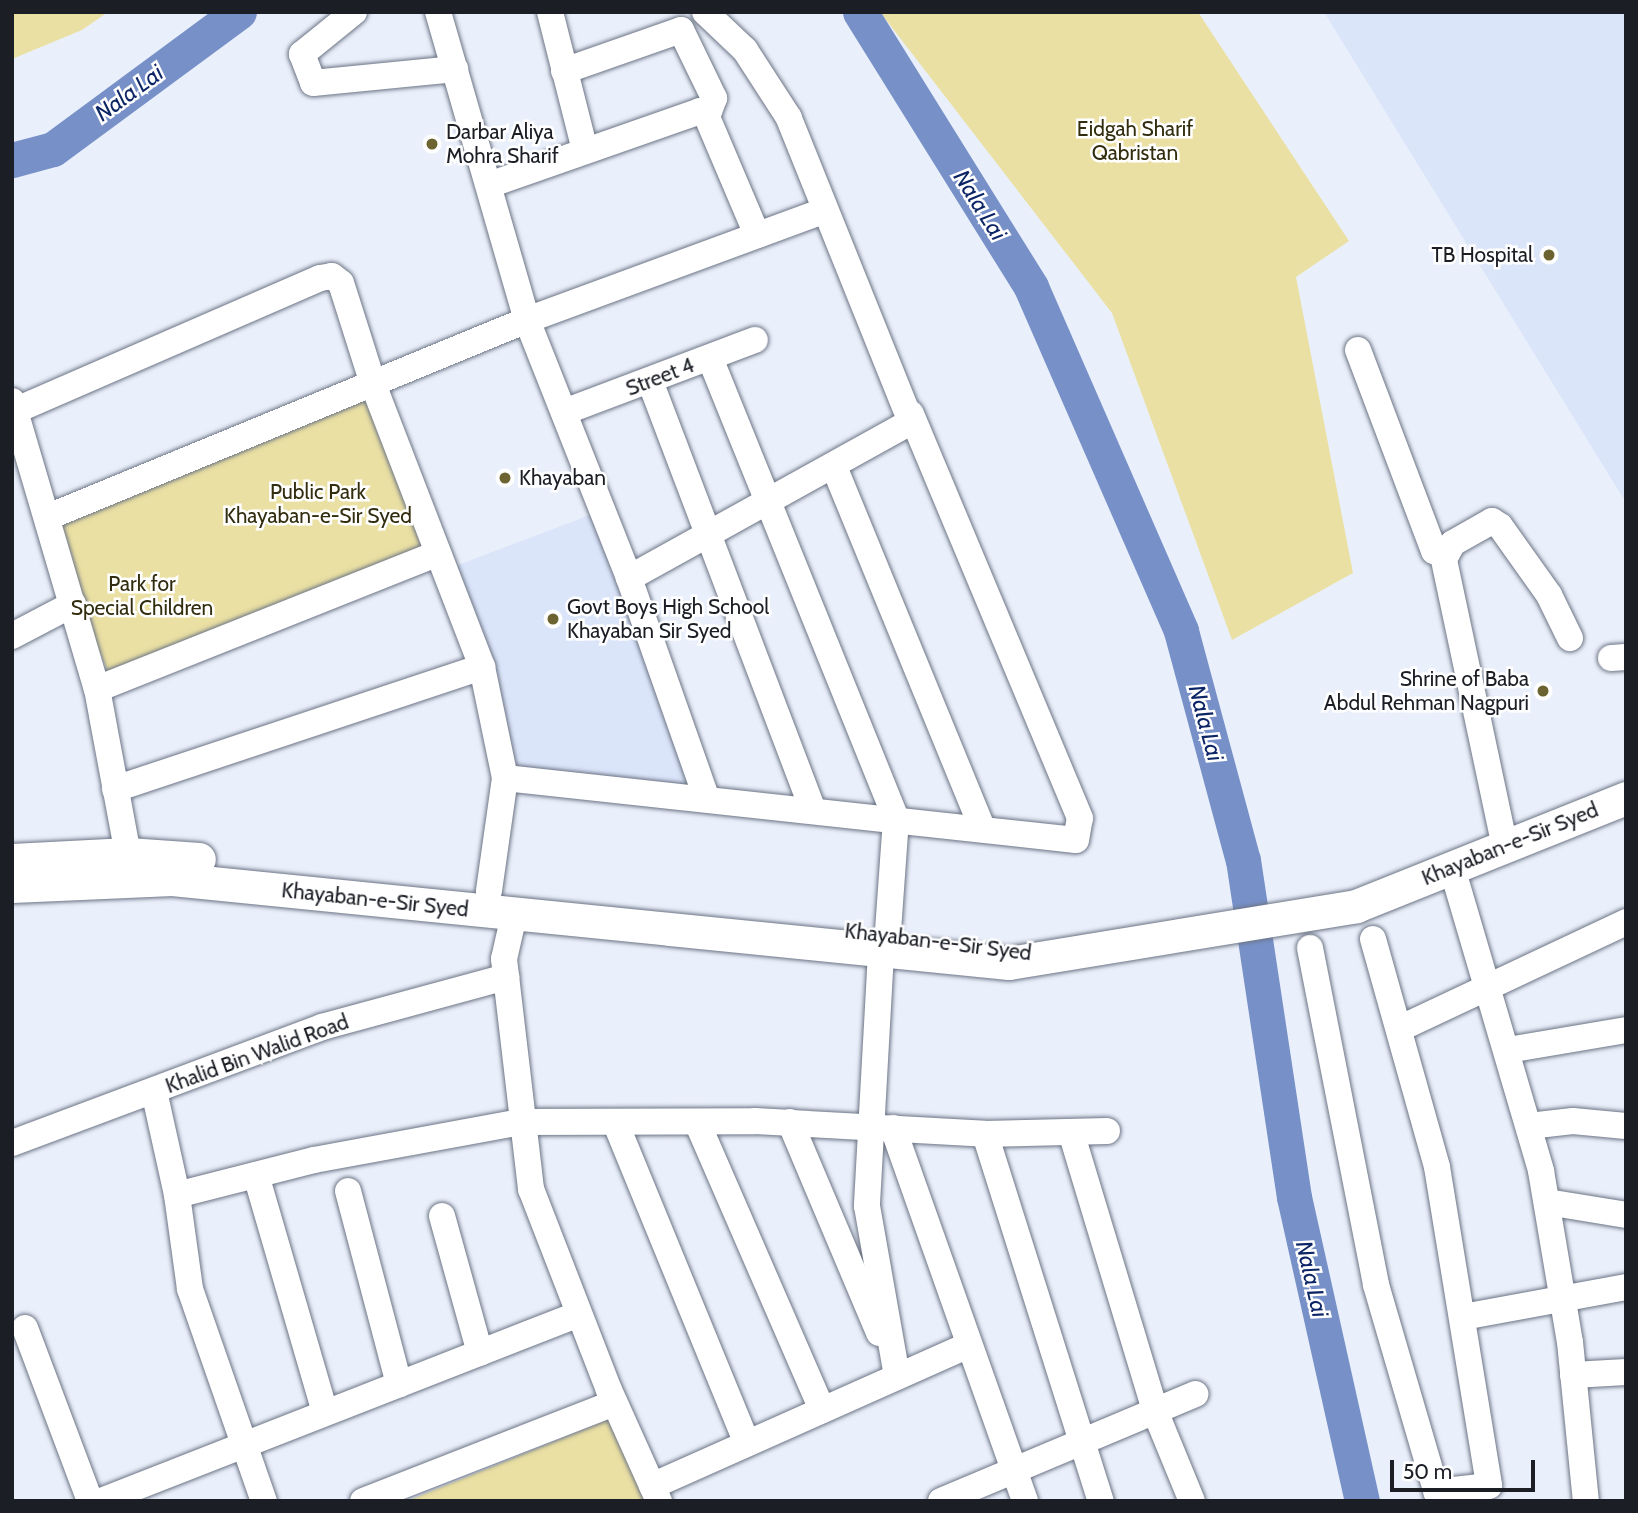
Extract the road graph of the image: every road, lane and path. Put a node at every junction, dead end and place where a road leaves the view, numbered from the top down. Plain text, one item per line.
1 (354, 12) edge
2 (438, 12) edge
3 (550, 12) edge
4 (705, 12) edge
5 (455, 69) junction
6 (564, 71) junction
7 (707, 117) junction
8 (585, 150) junction
9 (489, 185) junction
10 (824, 211) junction
11 (757, 235) junction
12 (527, 320) junction
13 (755, 340) dead end
14 (1357, 350) dead end
15 (710, 358) junction
16 (650, 381) junction
17 (373, 384) junction
18 (13, 408) edge
19 (564, 412) junction
20 (911, 414) junction
21 (835, 469) junction
22 (772, 503) junction
23 (48, 517) junction
24 (708, 536) junction
25 (438, 553) junction
26 (1447, 554) junction
27 (629, 578) junction
28 (73, 604) junction
29 (12, 636) edge
30 (1570, 638) dead end
31 (482, 667) junction
32 (97, 689) junction
33 (505, 778) junction
34 (115, 789) junction
35 (1626, 798) edge
36 (707, 799) junction
37 (813, 811) junction
38 (896, 819) junction
39 (983, 829) junction
40 (1505, 847) junction
41 (128, 854) junction
42 (12, 860) edge
43 (1452, 868) junction
44 (12, 886) edge
45 (489, 891) junction
46 (514, 915) junction
47 (1626, 922) edge
48 (1373, 939) dead end
49 (884, 942) junction
50 (1310, 948) dead end
51 (506, 977) junction
52 (1488, 986) junction
53 (1401, 1027) junction
54 (1626, 1030) edge
55 (1508, 1050) junction
56 (154, 1091) junction
57 (522, 1122) junction
58 (696, 1122) junction
59 (790, 1122) junction
60 (616, 1124) junction
61 (1529, 1126) junction
62 (1626, 1126) edge
63 (882, 1127) junction
64 (1107, 1131) dead end
65 (1071, 1132) junction
66 (985, 1134) junction
67 (12, 1143) edge
68 (256, 1175) junction
69 (348, 1191) dead end
70 (177, 1195) junction
71 (1547, 1202) junction
72 (1626, 1215) edge
73 (442, 1216) dead end
74 (1626, 1287) edge
75 (1563, 1300) junction
76 (579, 1314) junction
77 (1463, 1317) junction
78 (25, 1328) dead end
79 (966, 1346) junction
80 (480, 1353) junction
81 (1626, 1372) edge
82 (1573, 1375) junction
83 (897, 1376) junction
84 (398, 1384) junction
85 (1195, 1394) dead end
86 (615, 1403) junction
87 (822, 1410) junction
88 (1155, 1411) junction
89 (325, 1412) junction
90 (243, 1443) junction
91 (747, 1443) junction
92 (1079, 1443) junction
93 (1014, 1470) junction
94 (655, 1493) edge
95 (1437, 1497) edge
96 (90, 1501) edge
97 (101, 1501) edge
98 (264, 1501) edge
99 (363, 1501) edge
100 (941, 1501) edge
101 (1025, 1501) edge
102 (1101, 1501) edge
103 (1192, 1501) edge
104 (1586, 1501) edge

1 - 5 street
2 - 5 street
3 - 6 street
4 - 10 street
5 - 9 street
6 - 7 street
6 - 8 street
7 - 8 street
7 - 11 street
8 - 9 street
9 - 12 street
10 - 11 street
10 - 20 street
11 - 12 street
12 - 17 street
12 - 19 street
13 - 15 street, Street 4
14 - 26 street
15 - 16 street, Street 4
15 - 22 street
16 - 19 street, Street 4
16 - 24 street
17 - 18 street
17 - 23 street
17 - 25 street
18 - 23 street
19 - 27 street
20 - 21 street
20 - 39 street
21 - 22 street
21 - 39 street
22 - 24 street
22 - 38 street
23 - 28 street
24 - 27 street
24 - 37 street
25 - 31 street
25 - 32 street
26 - 30 street
26 - 40 street
27 - 36 street
28 - 29 street
28 - 32 street
31 - 33 street
31 - 34 street
32 - 34 street
33 - 36 street
33 - 45 street
34 - 41 street
35 - 40 main road, Khayaban-e-Sir Syed
36 - 37 street
37 - 38 street
38 - 39 street
38 - 49 street
40 - 43 main road, Khayaban-e-Sir Syed
41 - 42 main road, Khayaban-e-Sir Syed
41 - 45 main road, Khayaban-e-Sir Syed
43 - 49 main road, Khayaban-e-Sir Syed
43 - 52 street
44 - 46 main road, Khayaban-e-Sir Syed
45 - 49 main road, Khayaban-e-Sir Syed
46 - 49 main road, Khayaban-e-Sir Syed
46 - 51 street
47 - 52 street
48 - 53 street
49 - 63 street
50 - 95 street
51 - 56 street, Khalid Bin Walid Road
51 - 57 street
52 - 53 street
52 - 55 street
53 - 77 street
54 - 55 street
55 - 61 street
56 - 67 street, Khalid Bin Walid Road
56 - 70 street
57 - 60 street
57 - 68 street
57 - 76 street
58 - 59 street
58 - 60 street
58 - 87 street
59 - 63 street
59 - 83 street
60 - 91 street
61 - 62 street
61 - 71 street
63 - 66 street
63 - 79 street
63 - 83 street
64 - 65 street
65 - 66 street
65 - 88 street
66 - 92 street
68 - 70 street
68 - 89 street
69 - 84 street
70 - 90 street
71 - 72 street
71 - 75 street
73 - 80 street
74 - 75 street
75 - 77 street
75 - 82 street
76 - 80 street
76 - 86 street
77 - 95 street
78 - 96 street
79 - 83 street
79 - 93 street
80 - 84 street
81 - 82 street
82 - 104 street
83 - 87 street
84 - 89 street
85 - 88 street
86 - 94 street
86 - 99 street
87 - 91 street
88 - 92 street
88 - 103 street
89 - 90 street
90 - 97 street
90 - 98 street
91 - 94 street
92 - 93 street
92 - 102 street
93 - 100 street
93 - 101 street

